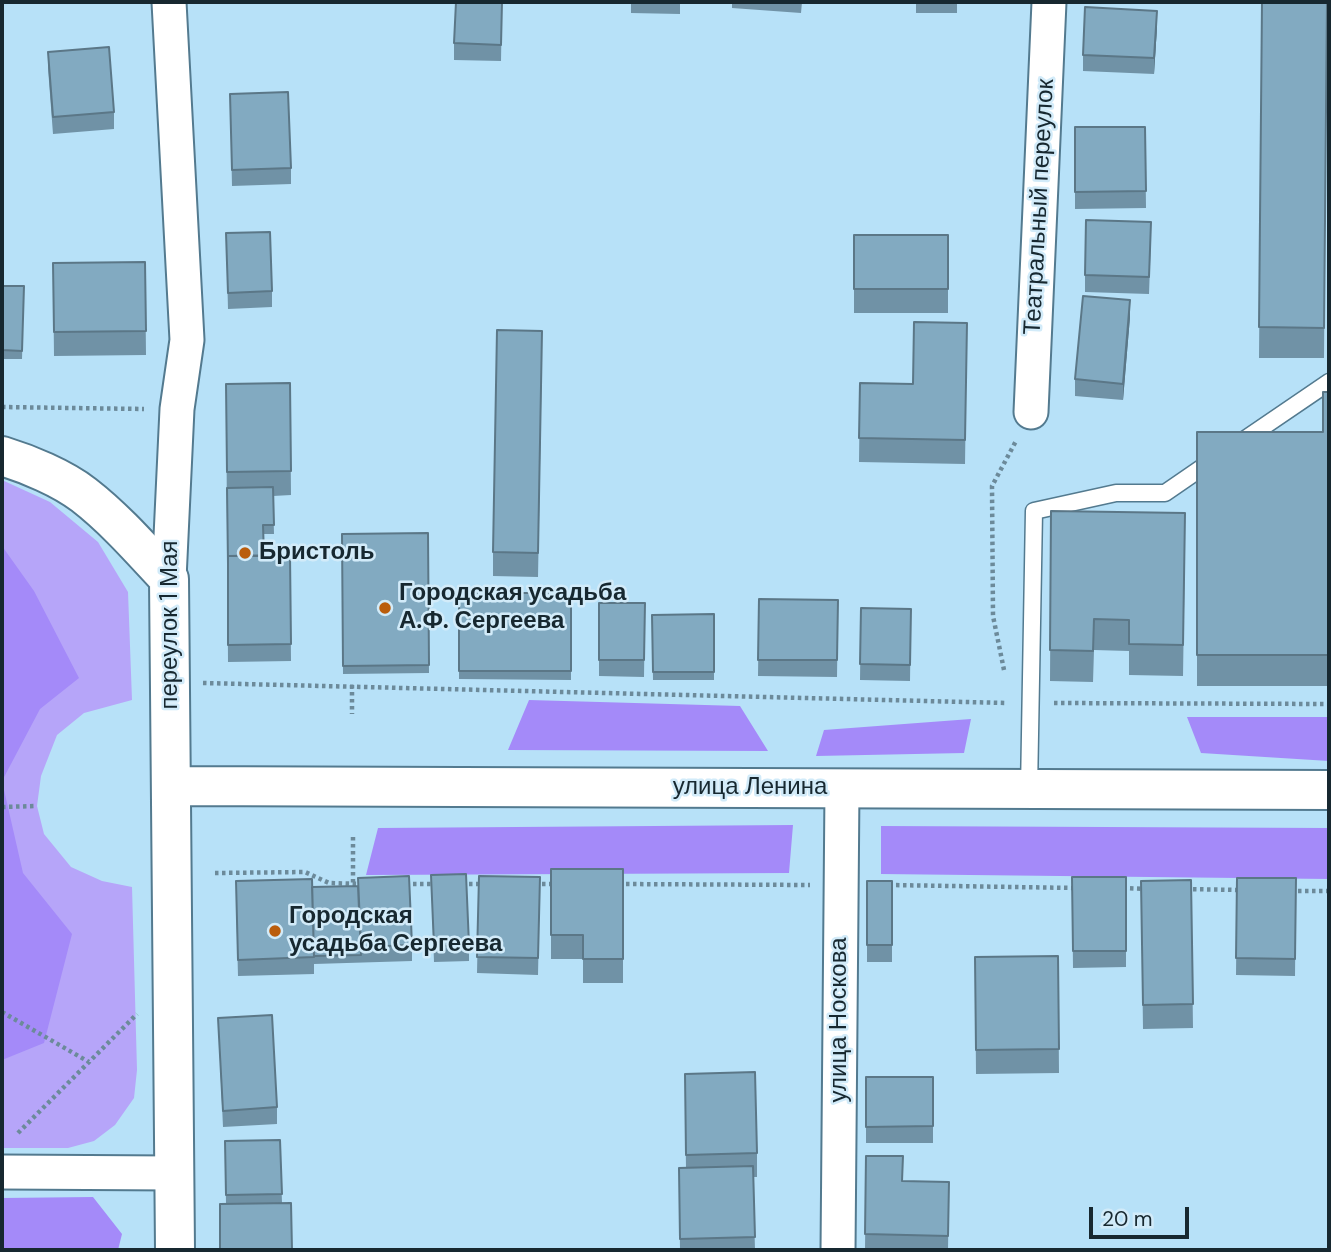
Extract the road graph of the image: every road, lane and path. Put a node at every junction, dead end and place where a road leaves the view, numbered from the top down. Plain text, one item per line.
1 (169, 2) edge
2 (1049, 2) edge
3 (1329, 382) edge
4 (2, 407) edge
5 (177, 409) junction
6 (1031, 412) joint
7 (2, 456) edge
8 (169, 579) junction
9 (1006, 678) dead end
10 (202, 682) dead end
11 (352, 685) junction
12 (1008, 691) dead end
13 (1032, 703) junction
14 (1329, 704) edge
15 (352, 714) dead end
16 (171, 786) junction
17 (842, 789) junction
18 (1029, 790) junction
19 (1329, 790) edge
20 (37, 806) dead end
21 (2, 807) edge
22 (353, 837) dead end
23 (215, 873) dead end
24 (353, 884) junction
25 (367, 884) edge
26 (395, 884) edge
27 (437, 884) edge
28 (451, 884) edge
29 (493, 884) edge
30 (534, 884) edge
31 (562, 884) edge
32 (618, 884) edge
33 (841, 885) junction
34 (1078, 888) edge
35 (1120, 888) edge
36 (1148, 889) edge
37 (1176, 889) edge
38 (1245, 890) edge
39 (1287, 891) edge
40 (1329, 891) edge
41 (141, 1010) dead end
42 (2, 1012) edge
43 (90, 1062) junction
44 (19, 1133) dead end
45 (2, 1172) edge
46 (173, 1173) junction
47 (175, 1250) edge
48 (838, 1250) edge

1 - 5 street, переулок 1 Мая
2 - 6 street, Театральный переулок
3 - 13 lane
4 - 5 path
5 - 8 street, переулок 1 Мая
6 - 9 path
7 - 8 main road
8 - 16 main road, переулок 1 Мая
10 - 11 path
11 - 12 path
11 - 15 path
13 - 14 path
13 - 18 lane
16 - 17 main road, улица Ленина
16 - 46 main road, переулок 1 Мая
17 - 18 main road, улица Ленина
17 - 33 street, улица Носкова
18 - 19 main road, улица Ленина
20 - 21 path
22 - 24 path
23 - 24 path
24 - 25 path
26 - 27 path
28 - 29 path
30 - 31 path
32 - 33 path
33 - 34 path
33 - 48 street, улица Носкова
35 - 36 path
37 - 38 path
39 - 40 path
41 - 43 path
42 - 43 path
43 - 44 path
45 - 46 street
46 - 47 main road, переулок 1 Мая

